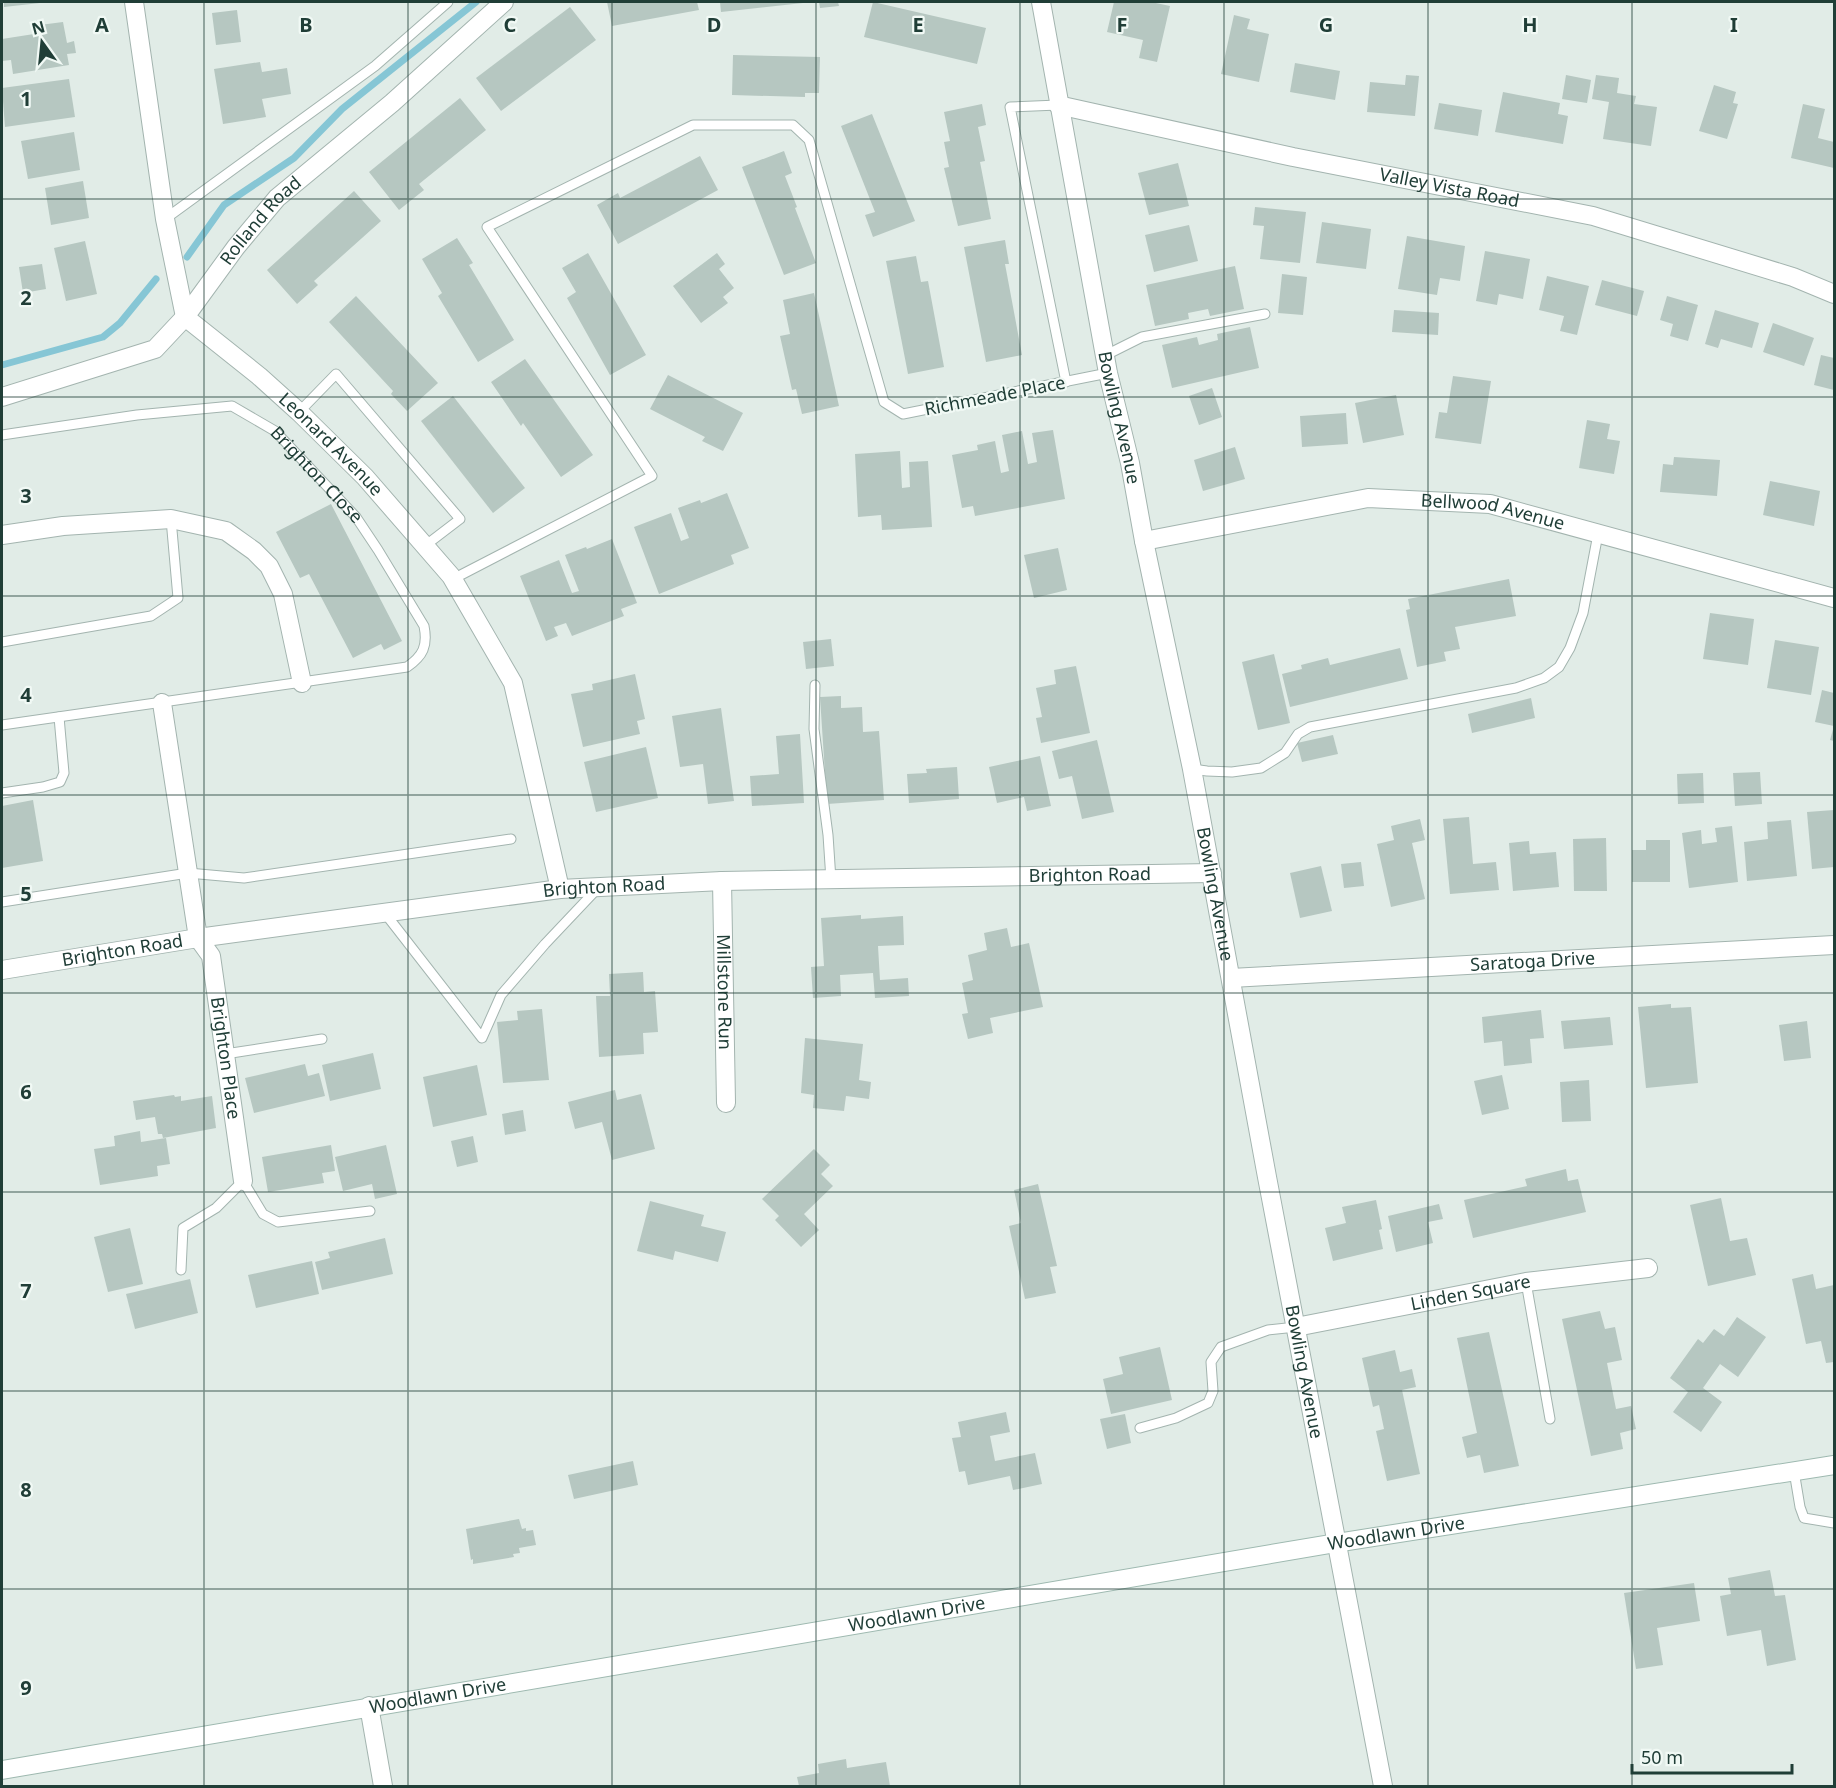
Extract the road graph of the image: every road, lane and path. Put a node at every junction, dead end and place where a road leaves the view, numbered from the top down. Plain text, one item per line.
1 (134, 2) edge
2 (448, 2) edge
3 (504, 2) edge
4 (1041, 2) edge
5 (1058, 105) junction
6 (165, 219) junction
7 (1834, 294) edge
8 (1265, 314) dead end
9 (185, 317) junction
10 (1106, 365) junction
11 (1066, 382) junction
12 (2, 397) edge
13 (299, 412) junction
14 (2, 435) edge
15 (171, 519) junction
16 (1598, 534) junction
17 (2, 535) edge
18 (1144, 541) junction
19 (426, 546) junction
20 (453, 579) junction
21 (1834, 598) edge
22 (2, 642) edge
23 (302, 683) junction
24 (815, 685) dead end
25 (162, 703) junction
26 (59, 717) junction
27 (2, 725) edge
28 (1192, 769) junction
29 (2, 793) edge
30 (511, 839) dead end
31 (188, 873) junction
32 (1212, 873) junction
33 (831, 880) junction
34 (722, 881) junction
35 (600, 887) junction
36 (560, 889) junction
37 (2, 902) edge
38 (384, 912) junction
39 (198, 938) junction
40 (1834, 945) edge
41 (2, 970) edge
42 (1231, 978) junction
43 (322, 1039) dead end
44 (225, 1054) junction
45 (726, 1103) dead end
46 (243, 1181) junction
47 (370, 1211) dead end
48 (1648, 1268) dead end
49 (181, 1270) dead end
50 (1526, 1282) junction
51 (1296, 1327) junction
52 (1550, 1419) dead end
53 (1140, 1428) dead end
54 (1834, 1465) edge
55 (1794, 1471) junction
56 (1834, 1523) edge
57 (1336, 1543) junction
58 (369, 1706) junction
59 (2, 1770) edge
60 (383, 1786) edge
61 (1383, 1786) edge

1 - 6 street
2 - 6 lane
3 - 9 street, Rolland Road
4 - 5 street, Bowling Avenue
5 - 7 street, Valley Vista Road
5 - 10 street, Bowling Avenue
5 - 11 lane
6 - 9 street
8 - 10 lane, Richmeade Place
9 - 12 street, Rolland Road
9 - 13 street, Leonard Avenue
10 - 11 lane, Richmeade Place
10 - 18 street, Bowling Avenue
11 - 20 lane, Richmeade Place
13 - 19 street, Leonard Avenue
13 - 19 lane
14 - 23 lane, Brighton Close
15 - 17 street
15 - 22 lane
15 - 23 street
16 - 18 street, Bellwood Avenue
16 - 21 street, Bellwood Avenue
16 - 28 lane
18 - 28 street, Bowling Avenue
19 - 20 street, Leonard Avenue
20 - 36 street, Leonard Avenue
23 - 25 lane, Brighton Close
24 - 33 lane
25 - 26 lane, Brighton Close
25 - 31 street, Brighton Place
26 - 27 lane, Brighton Close
26 - 29 lane
28 - 32 street, Bowling Avenue
30 - 31 lane
31 - 37 lane
31 - 39 street, Brighton Place
32 - 33 street, Brighton Road
32 - 42 street, Bowling Avenue
33 - 34 street, Brighton Road
34 - 35 street, Brighton Road
34 - 45 street, Millstone Run
35 - 36 street, Brighton Road
35 - 38 lane
36 - 38 street, Brighton Road
38 - 39 street, Brighton Road
39 - 41 street, Brighton Road
39 - 44 street, Brighton Place
40 - 42 street, Saratoga Drive
42 - 51 street, Bowling Avenue
43 - 44 lane
44 - 46 street, Brighton Place
46 - 47 lane
46 - 49 lane
48 - 50 street, Linden Square
50 - 51 street, Linden Square
50 - 52 lane
51 - 53 lane
51 - 57 street, Bowling Avenue
54 - 55 street, Woodlawn Drive
55 - 56 lane
55 - 57 street, Woodlawn Drive
57 - 58 street, Woodlawn Drive
57 - 61 street, Bowling Avenue
58 - 59 street, Woodlawn Drive
58 - 60 street

